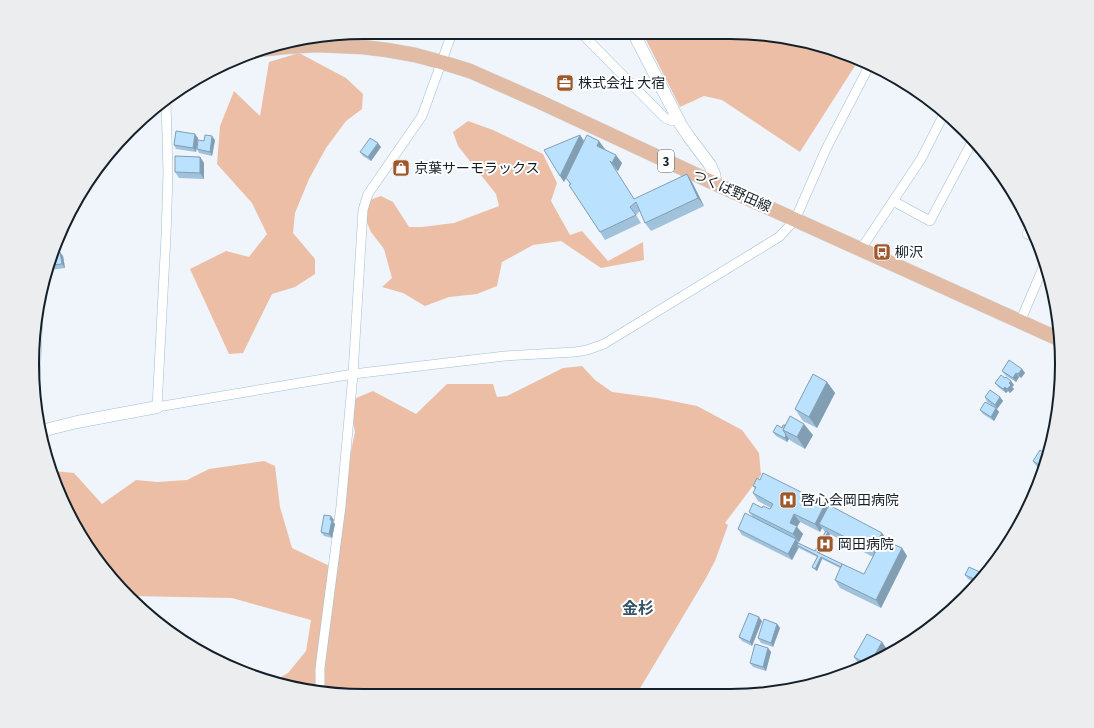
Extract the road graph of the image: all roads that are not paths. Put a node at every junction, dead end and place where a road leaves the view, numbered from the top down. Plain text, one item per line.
1 (450, 39) edge
2 (587, 39) edge
3 (637, 39) edge
4 (320, 42) edge
5 (441, 62) junction
6 (867, 70) edge
7 (166, 106) edge
8 (942, 118) edge
9 (678, 120) junction
10 (970, 146) edge
11 (716, 184) junction
12 (893, 201) junction
13 (795, 220) junction
14 (861, 249) junction
15 (1041, 271) edge
16 (1020, 322) junction
17 (1053, 337) edge
18 (353, 374) junction
19 (157, 407) junction
20 (46, 431) edge
21 (320, 686) edge

1 - 5 street
2 - 9 street
3 - 9 street
4 - 5 main road, つくば野田線 / 3
5 - 11 main road, つくば野田線 / 3
5 - 18 street
6 - 13 street
7 - 19 street
8 - 12 street
9 - 11 street
10 - 12 street
11 - 13 main road, つくば野田線 / 3
12 - 14 street
13 - 14 main road, つくば野田線 / 3
13 - 18 street
14 - 16 main road, つくば野田線 / 3
15 - 16 street
16 - 17 main road, つくば野田線 / 3
18 - 19 street
18 - 21 street
19 - 20 street

